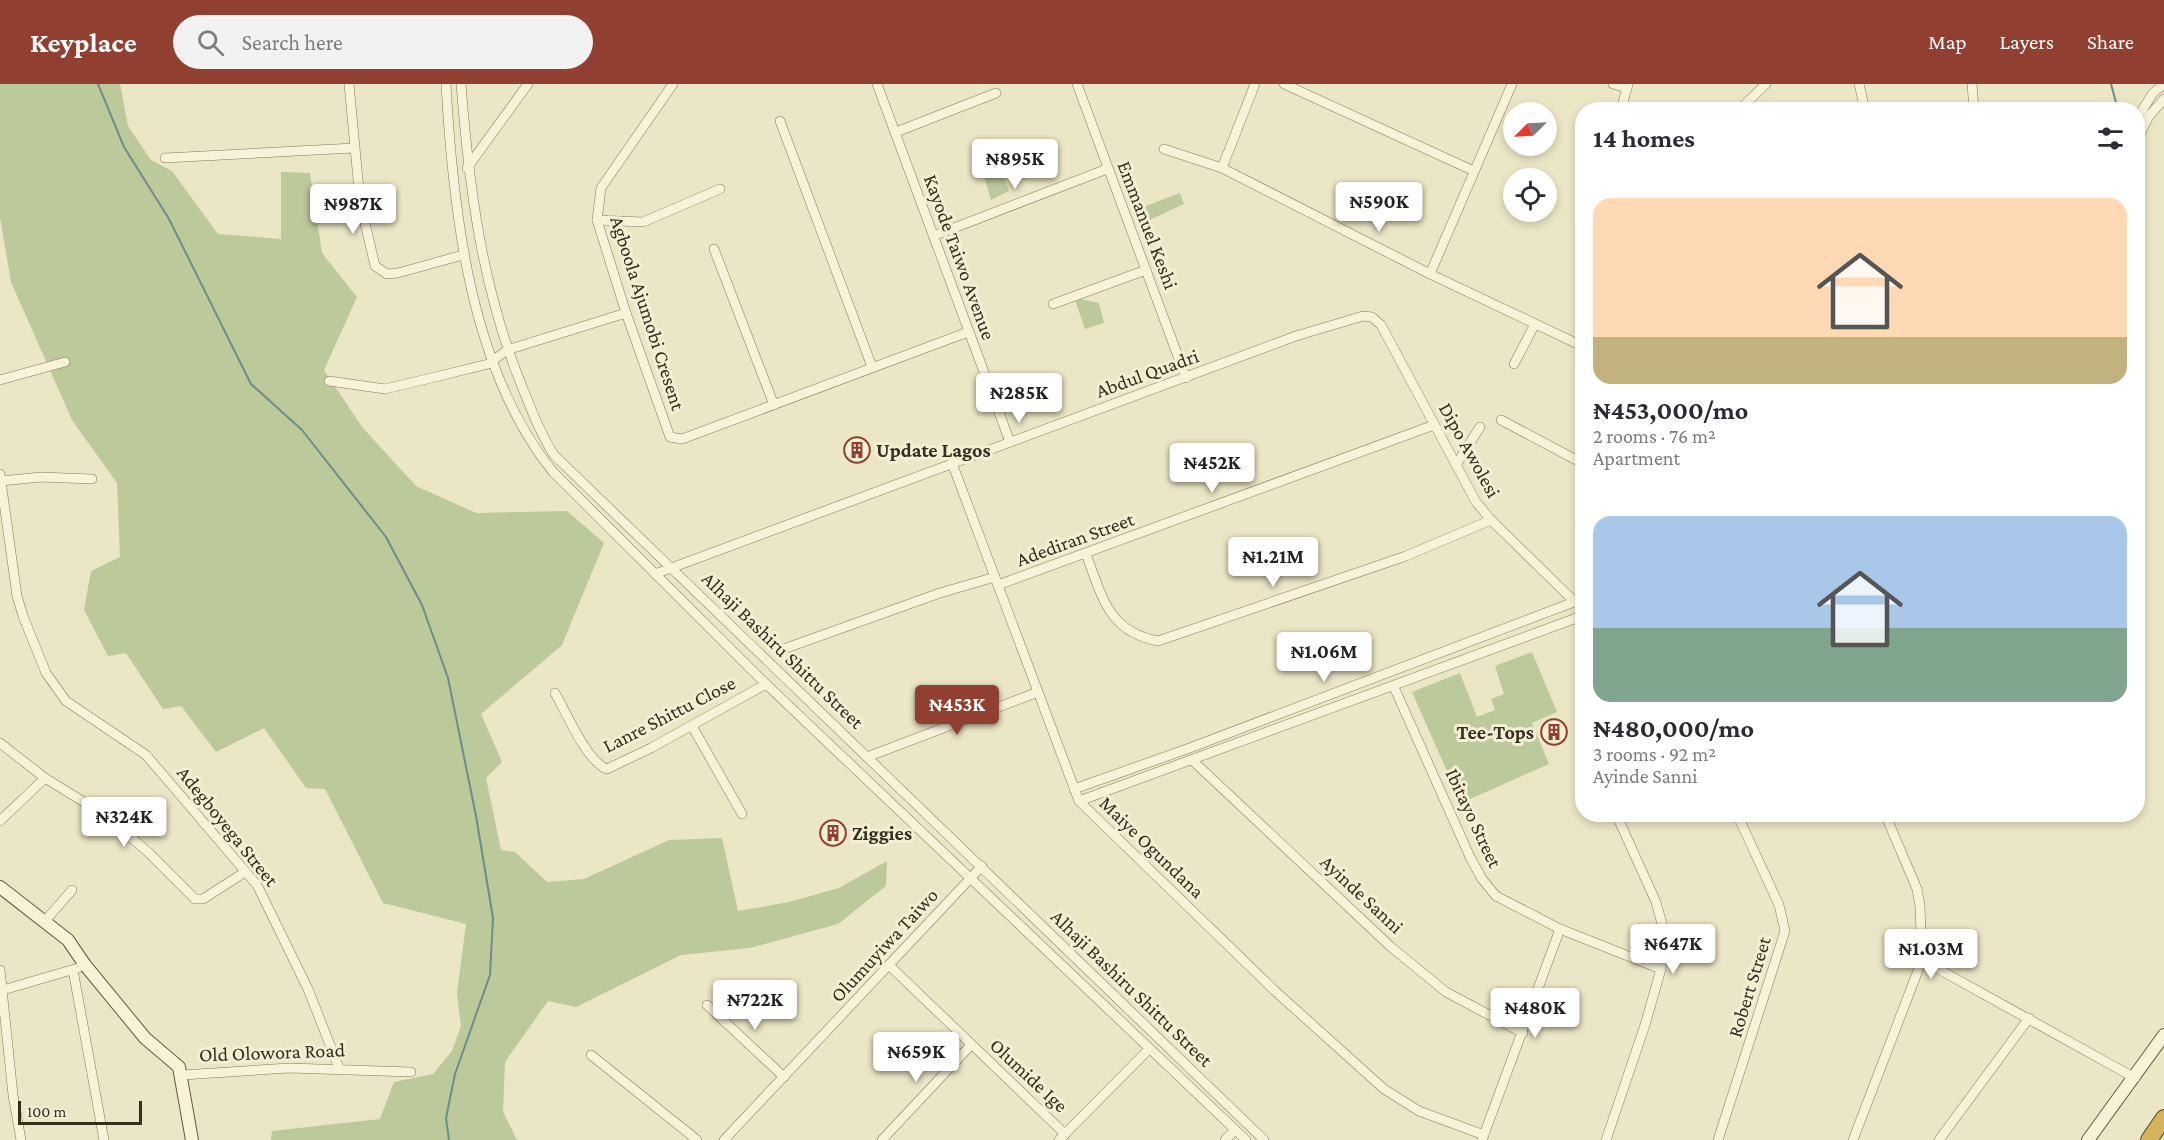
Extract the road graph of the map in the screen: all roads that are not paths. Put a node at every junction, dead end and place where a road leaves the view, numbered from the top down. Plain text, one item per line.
1 (349, 84) edge
2 (446, 84) edge
3 (461, 84) edge
4 (528, 84) edge
5 (673, 84) edge
6 (877, 84) edge
7 (1077, 84) edge
8 (1255, 84) edge
9 (1284, 84) edge
10 (1512, 84) edge
11 (1613, 84) edge
12 (1766, 84) edge
13 (1858, 84) edge
14 (1972, 84) edge
15 (2164, 84) edge
16 (1628, 86) edge
17 (996, 93) dead end
18 (2164, 99) edge
19 (1624, 102) edge
20 (1747, 102) edge
21 (1863, 102) edge
22 (1973, 102) edge
23 (2145, 106) edge
24 (780, 121) dead end
25 (2145, 124) edge
26 (896, 132) junction
27 (354, 148) junction
28 (1164, 149) dead end
29 (165, 158) dead end
30 (467, 168) junction
31 (1222, 168) junction
32 (1107, 169) junction
33 (1474, 171) junction
34 (452, 173) junction
35 (720, 189) dead end
36 (597, 220) junction
37 (933, 236) junction
38 (714, 249) dead end
39 (463, 255) junction
40 (1146, 270) junction
41 (1430, 274) junction
42 (1053, 304) dead end
43 (626, 313) junction
44 (1381, 324) joint
45 (1535, 324) junction
46 (968, 332) junction
47 (1575, 343) edge
48 (507, 350) junction
49 (492, 361) junction
50 (65, 362) dead end
51 (1514, 364) dead end
52 (872, 367) junction
53 (1186, 378) junction
54 (0, 380) edge
55 (329, 381) dead end
56 (774, 405) junction
57 (1502, 420) dead end
58 (1434, 425) junction
59 (1480, 427) dead end
60 (1010, 442) junction
61 (1575, 459) edge
62 (952, 463) junction
63 (1456, 465) junction
64 (0, 478) edge
65 (92, 478) dead end
66 (1491, 520) junction
67 (1086, 554) junction
68 (670, 567) junction
69 (654, 574) junction
70 (996, 581) junction
71 (1575, 596) edge
72 (1575, 602) edge
73 (1575, 619) edge
74 (778, 651) dead end
75 (766, 684) junction
76 (1394, 687) junction
77 (1038, 692) junction
78 (555, 693) dead end
79 (692, 726) junction
80 (0, 742) edge
81 (867, 757) junction
82 (1192, 760) junction
83 (45, 778) junction
84 (1074, 789) junction
85 (1079, 801) junction
86 (742, 814) dead end
87 (0, 821) edge
88 (1619, 822) edge
89 (1741, 822) edge
90 (1889, 822) edge
91 (982, 866) junction
92 (245, 872) junction
93 (971, 879) junction
94 (0, 887) edge
95 (72, 890) dead end
96 (45, 921) junction
97 (1560, 929) junction
98 (1922, 960) junction
99 (890, 966) junction
100 (79, 967) junction
101 (1661, 969) junction
102 (0, 970) edge
103 (2, 991) edge
104 (707, 1005) dead end
105 (2029, 1018) junction
106 (1523, 1033) junction
107 (2164, 1035) edge
108 (971, 1045) junction
109 (1149, 1049) junction
110 (591, 1055) dead end
111 (339, 1068) junction
112 (411, 1072) dead end
113 (182, 1075) junction
114 (784, 1077) junction
115 (2135, 1078) junction
116 (2164, 1118) edge
117 (1235, 1130) junction
118 (1062, 1137) edge
119 (1483, 1137) edge
120 (21, 1140) edge
121 (104, 1140) edge
122 (192, 1140) edge
123 (697, 1140) edge
124 (724, 1140) edge
125 (882, 1140) edge
126 (1226, 1140) edge
127 (1246, 1140) edge
128 (1264, 1140) edge
129 (1606, 1140) edge
130 (1719, 1140) edge
131 (1852, 1140) edge
132 (1939, 1140) edge
133 (2088, 1140) edge
134 (2149, 1140) edge

1 - 27 street
2 - 34 street, Alhaji Bashiru Shittu Street
3 - 30 street, Alhaji Bashiru Shittu Street
4 - 30 street
5 - 36 street, Agboola Ajumobi Cresent
6 - 26 street, Kayode Taiwo Avenue
7 - 32 street, Emmanuel Keshi
8 - 31 street
9 - 33 street
10 - 33 street
11 - 16 street
12 - 20 street
13 - 21 street
14 - 22 street
15 - 23 street
16 - 19 street
17 - 26 street
18 - 25 street
24 - 52 street
26 - 37 street, Kayode Taiwo Avenue
27 - 29 street
27 - 39 street
28 - 31 street
30 - 34 street
30 - 48 street, Alhaji Bashiru Shittu Street
31 - 41 street
32 - 37 street
32 - 40 street, Emmanuel Keshi
33 - 41 street
34 - 39 street, Alhaji Bashiru Shittu Street
35 - 36 street
36 - 43 street, Agboola Ajumobi Cresent
37 - 46 street, Kayode Taiwo Avenue
38 - 56 street
39 - 49 street, Alhaji Bashiru Shittu Street
40 - 42 street
40 - 53 street, Emmanuel Keshi
41 - 45 street
43 - 48 street
43 - 56 street, Agboola Ajumobi Cresent
44 - 53 street, Abdul Quadri
44 - 58 street, Dipo Awolesi
45 - 47 street
45 - 51 street
46 - 52 street, Agboola Ajumobi Cresent
46 - 60 street, Kayode Taiwo Avenue
48 - 49 street
48 - 68 street, Alhaji Bashiru Shittu Street
49 - 55 street
49 - 69 street, Alhaji Bashiru Shittu Street
50 - 54 street
52 - 56 street, Agboola Ajumobi Cresent
53 - 60 street, Abdul Quadri
57 - 61 street
58 - 63 street, Dipo Awolesi
58 - 67 street, Adediran Street
59 - 63 street
60 - 62 street, Abdul Quadri
62 - 68 street, Abdul Quadri
62 - 70 street, Maiye Ogundana
63 - 66 street, Dipo Awolesi
64 - 65 street
64 - 92 street, Adegboyega Street
66 - 67 street
66 - 71 street, Dipo Awolesi
67 - 70 street, Adediran Street
68 - 69 street, Abdul Quadri
68 - 81 street, Alhaji Bashiru Shittu Street
69 - 75 street, Alhaji Bashiru Shittu Street
70 - 74 street, Adediran Street
70 - 77 street, Maiye Ogundana
72 - 84 street
73 - 76 street
75 - 79 street, Lanre Shittu Close
75 - 93 street, Alhaji Bashiru Shittu Street
76 - 82 street
76 - 97 street, Ibitayo Street
77 - 81 street
77 - 84 street, Maiye Ogundana
78 - 79 street, Lanre Shittu Close
79 - 86 street
80 - 83 street
81 - 91 street, Alhaji Bashiru Shittu Street
82 - 85 street
82 - 106 street, Ayinde Sanni
83 - 87 street
83 - 92 street
84 - 85 street, Maiye Ogundana
85 - 119 street, Maiye Ogundana
88 - 101 street
89 - 130 street, Robert Street
90 - 98 street
91 - 93 street, Olumuyiwa Taiwo
91 - 128 street, Alhaji Bashiru Shittu Street
92 - 111 street, Adegboyega Street
93 - 99 street, Olumuyiwa Taiwo
93 - 109 street, Alhaji Bashiru Shittu Street
94 - 96 street, Old Olowora Road
95 - 96 street
96 - 100 street, Old Olowora Road
97 - 101 street, Ibitayo Street
97 - 106 street
98 - 105 street
98 - 131 street
99 - 108 street, Olumide Ige
99 - 114 street, Olumuyiwa Taiwo
100 - 103 street
100 - 113 street, Old Olowora Road
100 - 121 street
101 - 129 street
102 - 103 street
103 - 120 street
104 - 114 street
105 - 115 street
105 - 132 street
106 - 119 street
107 - 115 street
108 - 118 street, Olumide Ige
108 - 125 street
109 - 117 street, Alhaji Bashiru Shittu Street
109 - 118 street
110 - 123 street
111 - 112 street, Old Olowora Road
111 - 113 street, Old Olowora Road
113 - 122 street
114 - 124 street, Olumuyiwa Taiwo
115 - 133 street
116 - 134 highway
117 - 126 street
117 - 127 street, Alhaji Bashiru Shittu Street

